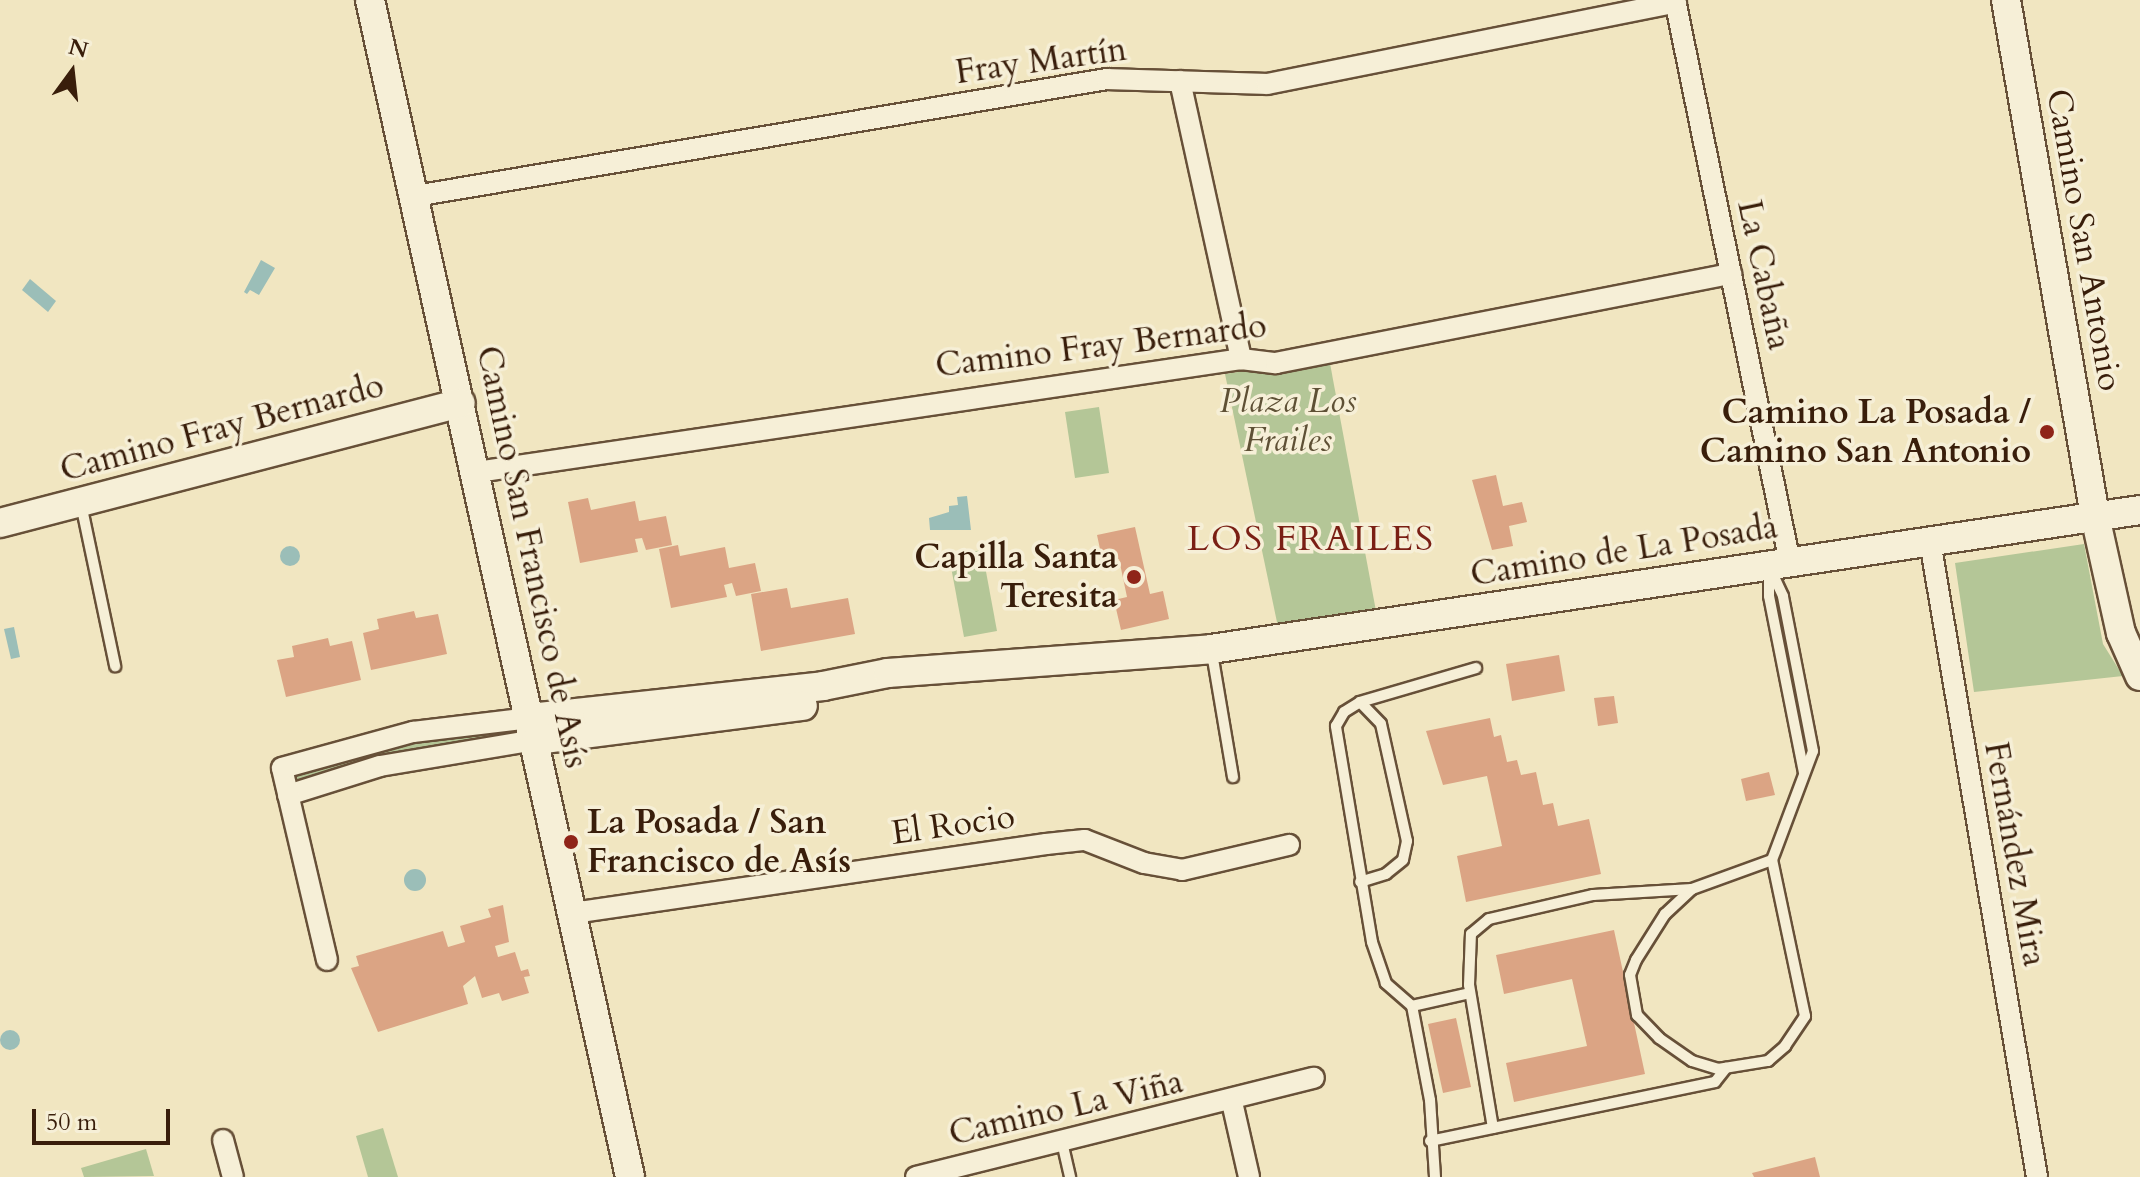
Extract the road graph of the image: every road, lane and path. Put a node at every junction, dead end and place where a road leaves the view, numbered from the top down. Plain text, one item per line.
1 (370, 0) edge
2 (2006, 0) edge
3 (1676, 1) edge
4 (1180, 81) junction
5 (415, 196) junction
6 (1731, 274) junction
7 (1241, 359) junction
8 (461, 403) junction
9 (477, 472) junction
10 (80, 502) junction
11 (2140, 510) edge
12 (2095, 516) junction
13 (0, 523) edge
14 (1930, 541) junction
15 (1780, 564) junction
16 (1211, 649) junction
17 (115, 666) dead end
18 (1476, 668) dead end
19 (2140, 676) edge
20 (1360, 702) junction
21 (533, 729) junction
22 (1233, 777) dead end
23 (288, 795) junction
24 (1289, 845) dead end
25 (1772, 860) junction
26 (1360, 882) junction
27 (1692, 889) junction
28 (573, 913) junction
29 (327, 960) dead end
30 (1470, 993) junction
31 (1412, 1006) junction
32 (1726, 1068) junction
33 (1314, 1078) dead end
34 (1232, 1102) junction
35 (1493, 1128) junction
36 (223, 1140) dead end
37 (1430, 1141) junction
38 (1062, 1142) junction
39 (233, 1177) edge
40 (630, 1177) edge
41 (916, 1177) edge
42 (1070, 1177) edge
43 (1249, 1177) edge
44 (1435, 1177) edge
45 (2037, 1177) edge

1 - 5 street, Camino San Francisco de Asís
2 - 12 street, Camino San Antonio
3 - 4 street, Fray Martín
3 - 6 street, La Cabaña
4 - 5 street, Fray Martín
4 - 7 street
5 - 8 street, Camino San Francisco de Asís
6 - 7 street, Camino Fray Bernardo
6 - 15 street, La Cabaña
7 - 9 street, Camino Fray Bernardo
8 - 9 street, Camino San Francisco de Asís
8 - 10 street, Camino Fray Bernardo
9 - 21 street, Camino San Francisco de Asís
10 - 13 street, Camino Fray Bernardo
10 - 17 lane
11 - 12 street, Camino de La Posada
12 - 14 street, Camino de La Posada
12 - 19 street, Camino San Antonio
14 - 15 street, Camino de La Posada
14 - 45 street, Fernández Mira
15 - 16 street, Camino de La Posada
15 - 25 lane
16 - 21 street, Camino de La Posada
16 - 22 lane
18 - 20 lane
20 - 26 lane
20 - 26 lane
21 - 23 street, Camino de La Posada
21 - 23 street, Camino de La Posada
21 - 28 street, Camino San Francisco de Asís
23 - 29 street, Camino de La Posada
24 - 28 street, El Rocio
25 - 27 lane
25 - 32 lane
26 - 31 lane
27 - 30 lane
27 - 32 lane
28 - 40 street, Camino San Francisco de Asís
30 - 31 lane
30 - 35 lane
31 - 37 lane
32 - 35 lane
33 - 34 street, Camino La Viña
34 - 38 street, Camino La Viña
34 - 43 street, Camino La Viña
35 - 37 lane
36 - 39 street
37 - 44 lane
38 - 41 street, Camino La Viña
38 - 42 lane

